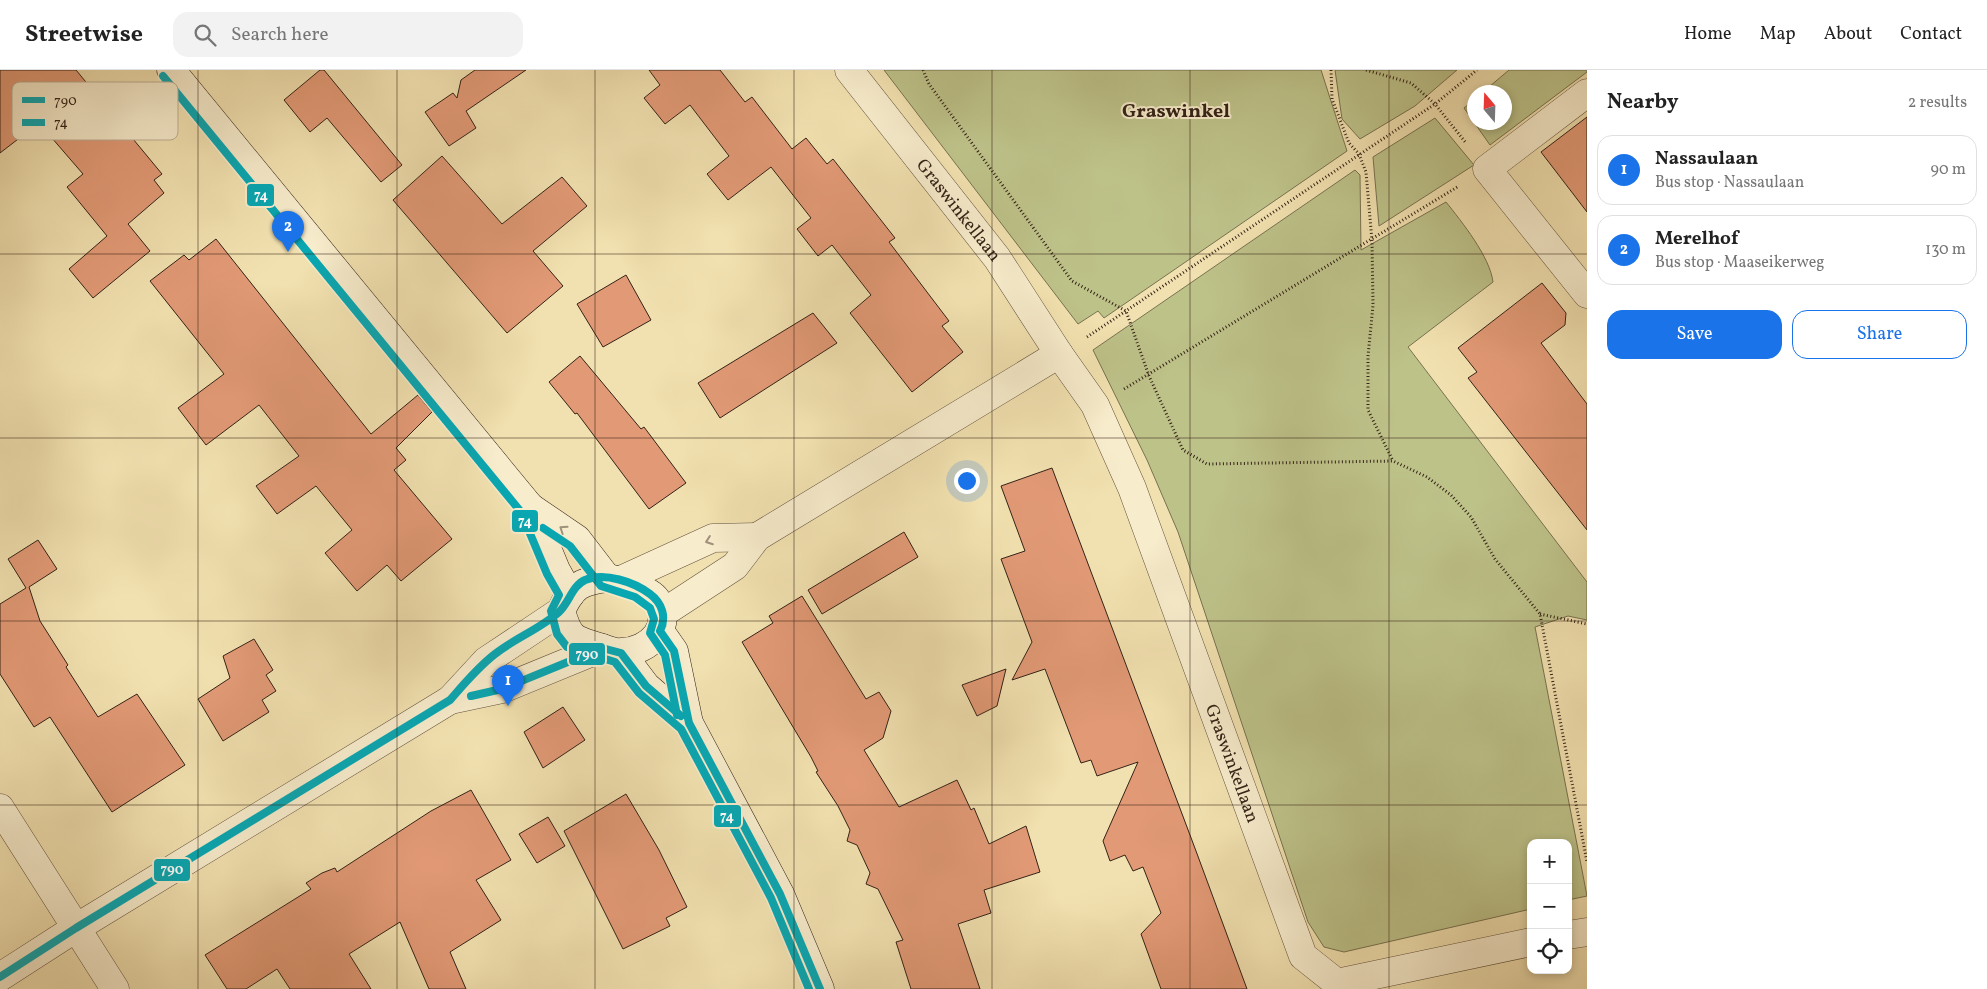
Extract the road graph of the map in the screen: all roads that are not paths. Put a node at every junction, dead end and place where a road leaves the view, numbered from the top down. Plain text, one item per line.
1 (171, 70) edge
2 (849, 70) edge
3 (1587, 93) edge
4 (1587, 294) edge
5 (1059, 354) junction
6 (530, 507) junction
7 (757, 537) junction
8 (614, 579) junction
9 (565, 603) junction
10 (661, 622) junction
11 (612, 650) junction
12 (450, 700) junction
13 (689, 723) junction
14 (0, 808) edge
15 (76, 928) junction
16 (1587, 932) edge
17 (1572, 934) edge
18 (1527, 943) edge
19 (0, 977) edge
20 (115, 989) edge
21 (820, 989) edge

1 - 6 street
2 - 5 street, Graswinkellaan
3 - 4 street
5 - 7 street
5 - 18 street, Graswinkellaan
8 -> 6 street
6 - 9 street
7 -> 8 street
7 - 10 street
8 - 9 street
8 - 10 street
9 - 11 street
9 - 12 street
10 - 11 street
10 - 13 street
11 - 12 street
11 - 13 street
12 - 15 street
13 - 21 street
14 - 15 street
15 - 19 street
15 - 20 street
16 - 17 street

